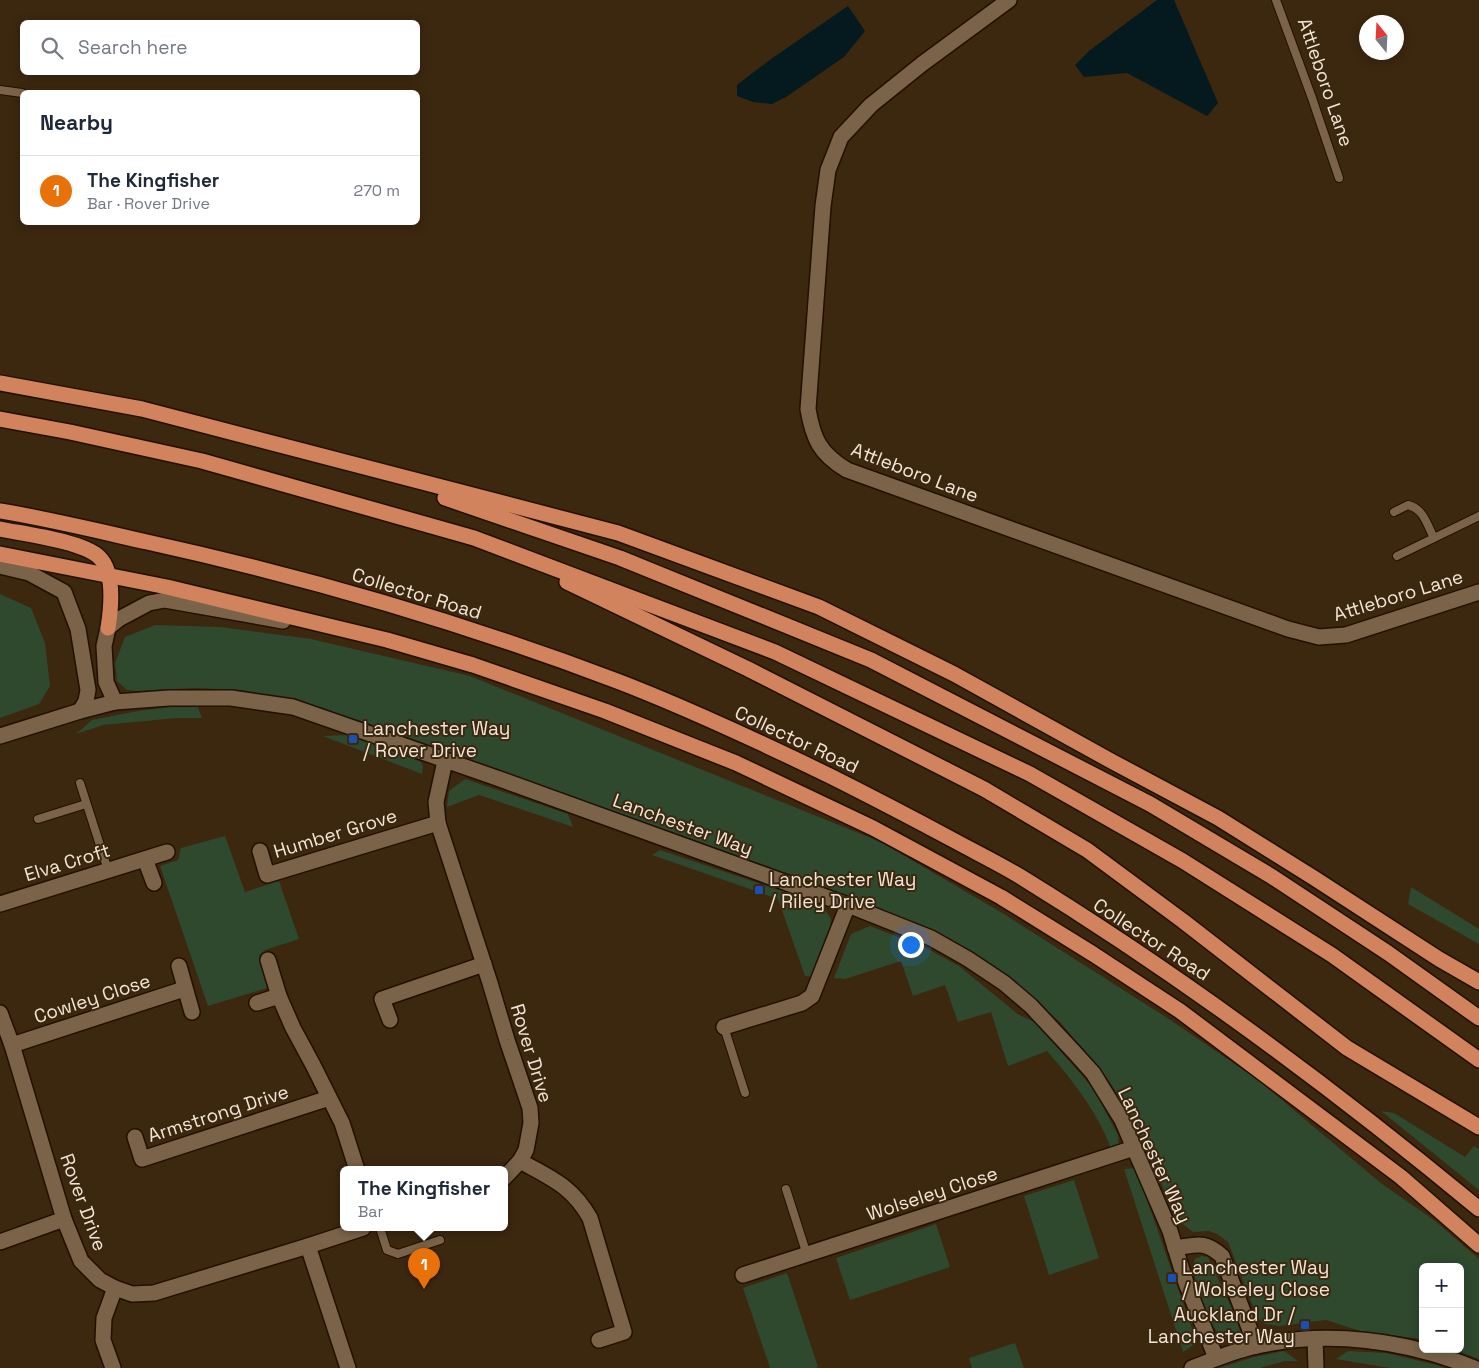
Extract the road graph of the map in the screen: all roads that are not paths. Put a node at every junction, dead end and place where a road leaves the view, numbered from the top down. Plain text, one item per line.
1 (1009, 0) edge
2 (1276, 0) edge
3 (0, 90) edge
4 (20, 93) edge
5 (1339, 178) dead end
6 (0, 384) edge
7 (0, 419) edge
8 (338, 460) junction
9 (0, 511) edge
10 (1394, 512) dead end
11 (1479, 516) edge
12 (0, 529) edge
13 (474, 538) junction
14 (1434, 538) junction
15 (0, 554) edge
16 (1397, 556) dead end
17 (0, 566) edge
18 (109, 575) junction
19 (1479, 592) edge
20 (108, 628) junction
21 (387, 640) junction
22 (115, 702) junction
23 (80, 711) junction
24 (0, 736) edge
25 (445, 761) junction
26 (80, 783) dead end
27 (86, 804) junction
28 (38, 819) dead end
29 (438, 823) junction
30 (260, 851) dead end
31 (167, 852) dead end
32 (146, 859) junction
33 (108, 870) junction
34 (154, 883) dead end
35 (0, 904) edge
36 (848, 905) junction
37 (268, 960) dead end
38 (484, 964) junction
39 (178, 966) dead end
40 (1479, 982) edge
41 (184, 989) junction
42 (279, 996) junction
43 (258, 1003) dead end
44 (192, 1012) dead end
45 (0, 1013) edge
46 (1479, 1018) edge
47 (390, 1020) dead end
48 (724, 1027) joint
49 (12, 1045) junction
50 (1479, 1060) edge
51 (745, 1093) dead end
52 (329, 1098) junction
53 (1479, 1127) edge
54 (135, 1137) dead end
55 (1134, 1148) junction
56 (520, 1161) junction
57 (357, 1166) edge
58 (508, 1174) edge
59 (786, 1189) dead end
60 (1479, 1209) edge
61 (64, 1219) junction
62 (354, 1231) edge
63 (381, 1231) edge
64 (440, 1240) dead end
65 (0, 1242) edge
66 (1479, 1245) edge
67 (308, 1246) junction
68 (1175, 1248) junction
69 (807, 1255) junction
70 (743, 1276) dead end
71 (116, 1288) junction
72 (1315, 1339) junction
73 (599, 1340) dead end
74 (1256, 1346) junction
75 (1216, 1358) junction
76 (113, 1368) edge
77 (348, 1368) edge
78 (1192, 1368) edge
79 (1316, 1368) edge
80 (1474, 1368) edge

1 - 19 street, Attleboro Lane
2 - 5 lane, Attleboro Lane
3 - 4 lane
6 - 8 highway
7 - 13 highway
8 - 40 highway
8 - 46 highway
9 - 60 highway, Collector Road
10 - 14 lane
11 - 14 lane
12 - 18 highway
13 - 50 highway
13 - 53 highway
14 - 16 lane
15 - 18 highway
17 - 23 street
18 - 20 highway
18 - 21 highway
20 - 21 street
20 - 22 street
21 - 66 highway
22 - 23 street, Lanchester Way
22 - 25 street, Lanchester Way
23 - 24 street, Lanchester Way
25 - 29 street, Rover Drive
25 - 36 street, Lanchester Way
26 - 27 lane
27 - 28 lane
27 - 33 lane
29 - 30 street, Humber Grove
29 - 38 street, Rover Drive
31 - 32 street, Elva Croft
32 - 33 street, Elva Croft
32 - 34 street
33 - 35 street, Elva Croft
36 - 48 street
36 - 55 street, Lanchester Way
37 - 42 street
38 - 47 street
38 - 56 street, Rover Drive
39 - 41 street
41 - 44 street
41 - 49 street, Cowley Close
42 - 43 street
42 - 52 street
45 - 49 street, Rover Drive
48 - 51 lane
49 - 61 street, Rover Drive
52 - 54 street, Armstrong Drive
52 - 57 street
55 - 68 street, Lanchester Way
55 - 69 street, Wolseley Close
56 - 58 street, Rover Drive
56 - 73 street
59 - 69 lane
61 - 65 street
61 - 71 street, Rover Drive
62 - 67 street, Rover Drive
63 - 64 lane
67 - 71 street, Rover Drive
67 - 77 street
68 - 74 street
68 - 75 street, Lanchester Way
69 - 70 street, Wolseley Close
71 - 76 street
72 - 74 street
72 - 79 street
72 - 80 street
74 - 75 street
75 - 78 street

